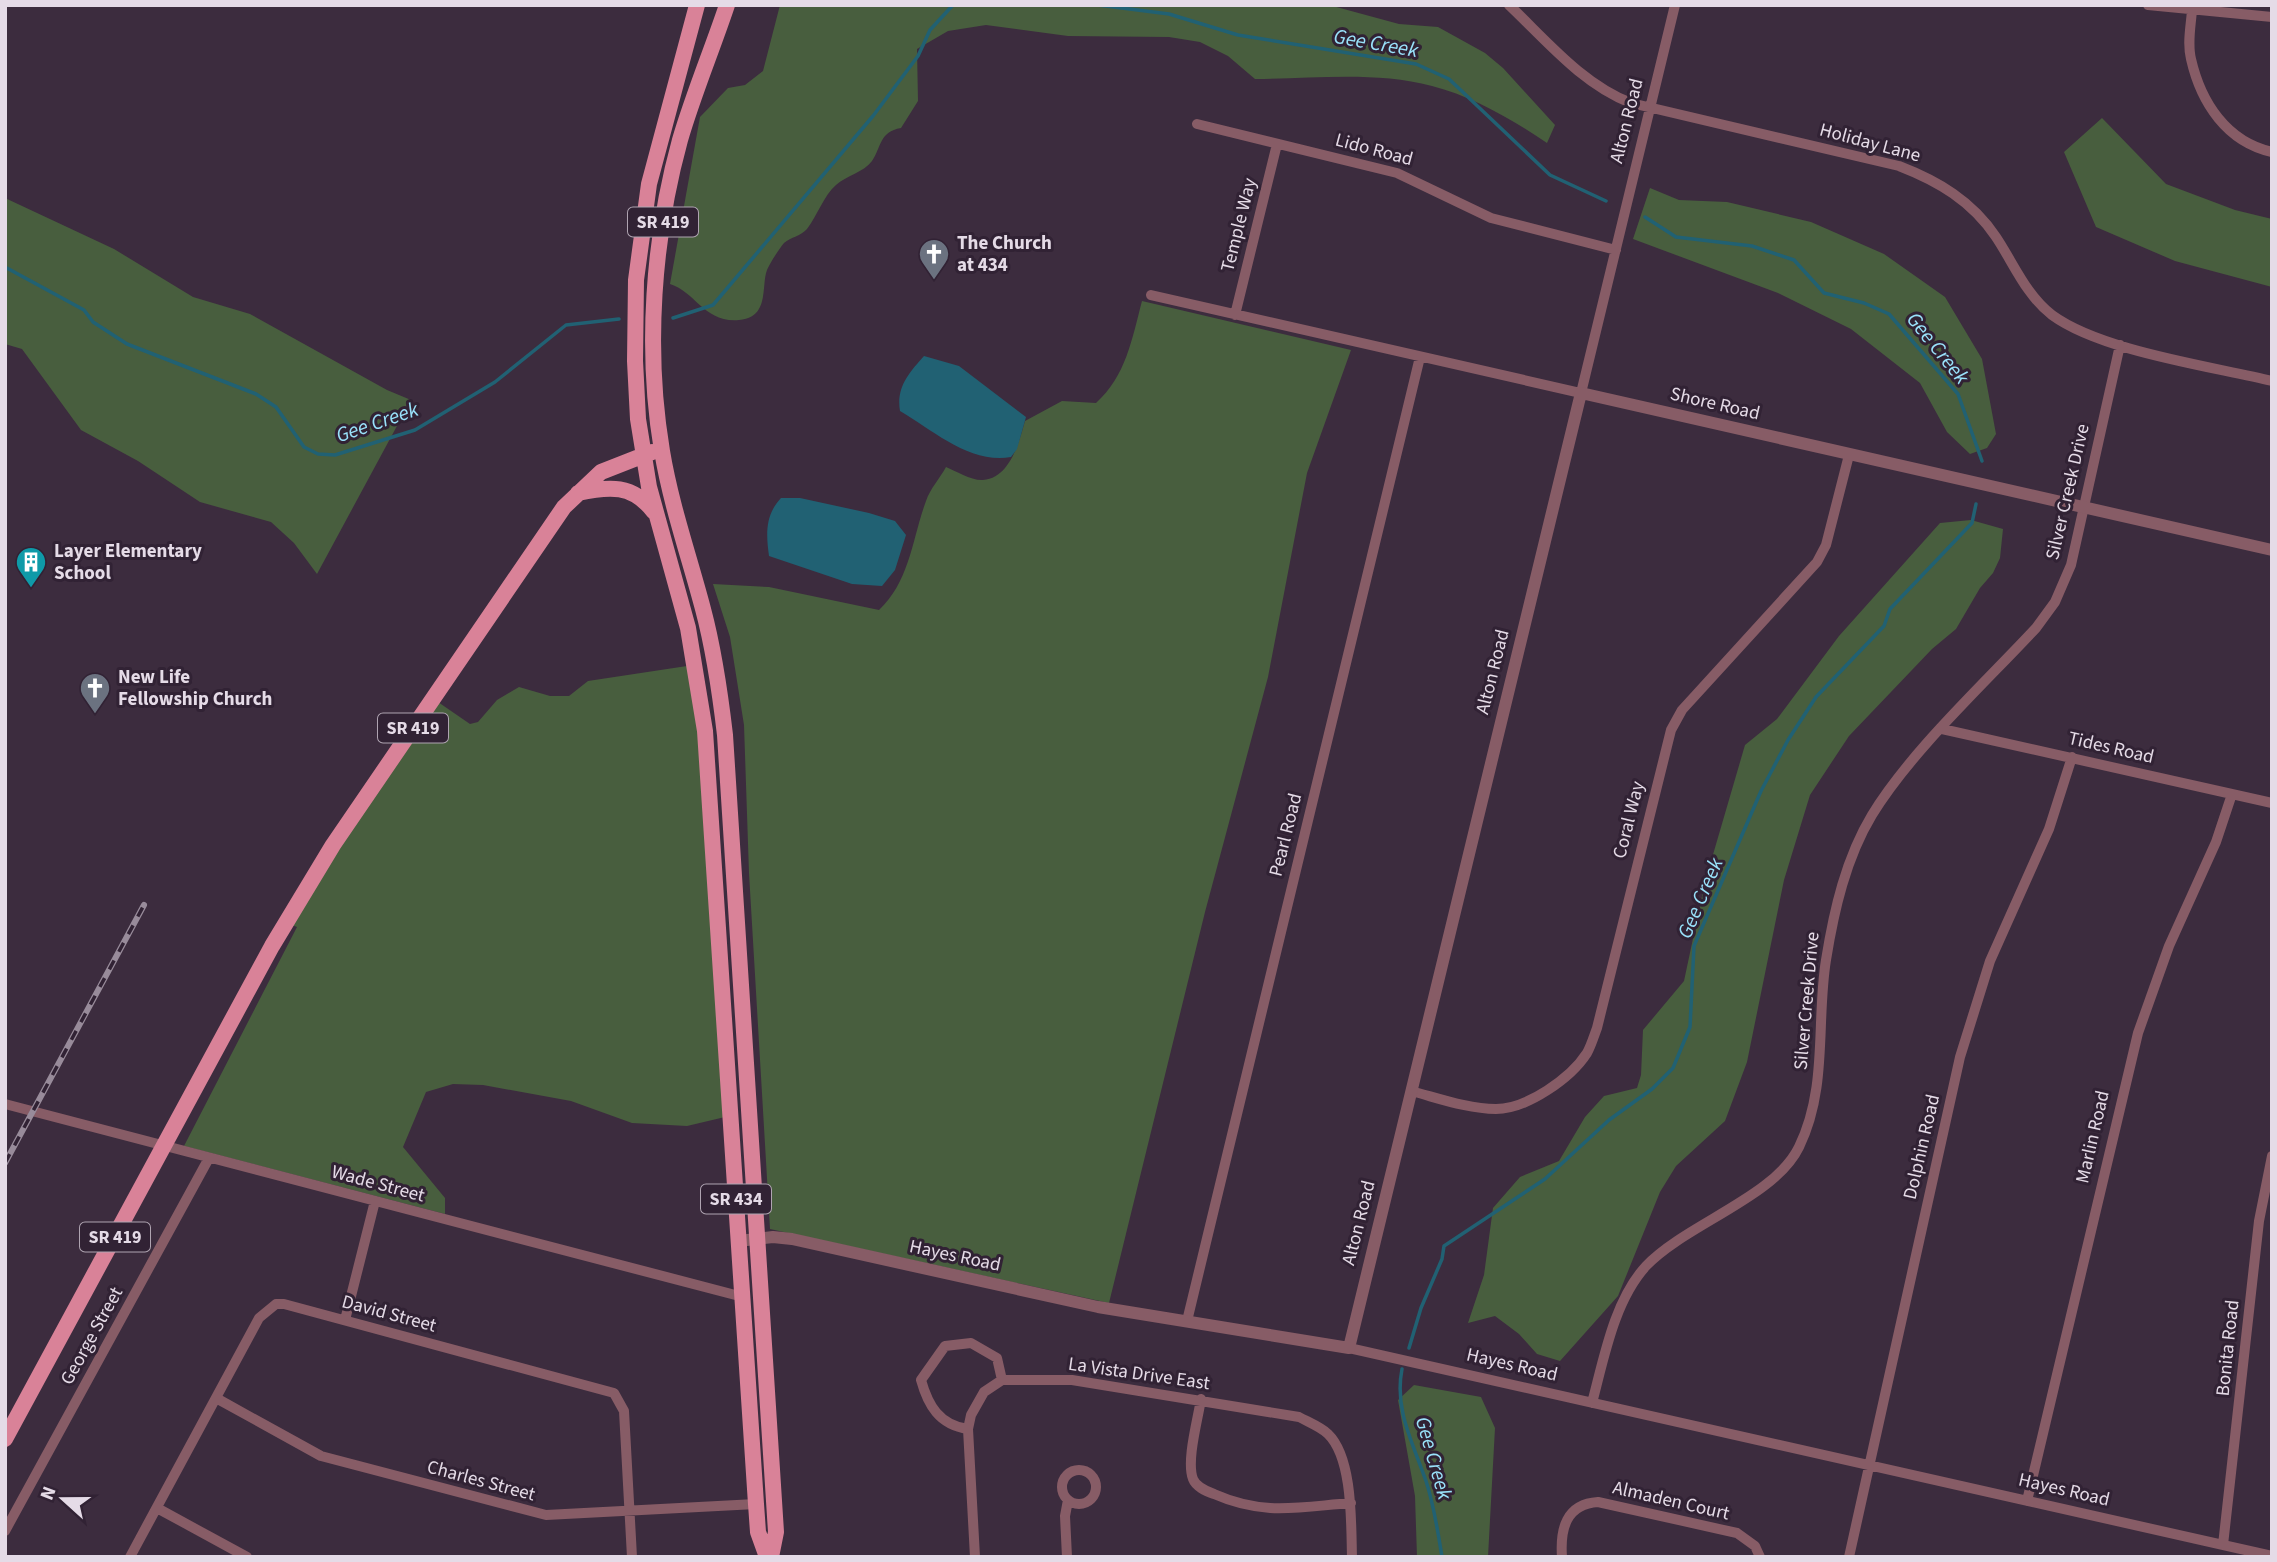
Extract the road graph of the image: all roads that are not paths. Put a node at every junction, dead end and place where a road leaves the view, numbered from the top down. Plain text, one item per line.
1 (698, 5) edge
2 (727, 5) edge
3 (1508, 5) edge
4 (1675, 5) edge
5 (2148, 5) edge
6 (2192, 10) junction
7 (2272, 17) edge
8 (1650, 107) junction
9 (1197, 124) dead end
10 (1277, 144) junction
11 (2272, 152) edge
12 (1616, 250) junction
13 (1151, 295) dead end
14 (1235, 314) junction
15 (2120, 345) junction
16 (1420, 357) junction
17 (2272, 381) edge
18 (1581, 393) junction
19 (662, 449) junction
20 (644, 454) junction
21 (1849, 454) junction
22 (575, 494) junction
23 (2084, 507) junction
24 (655, 513) junction
25 (2272, 550) edge
26 (1942, 729) junction
27 (2072, 757) junction
28 (2232, 794) junction
29 (2272, 803) edge
30 (712, 835) junction
31 (734, 865) junction
32 (1411, 1091) junction
33 (5, 1104) edge
34 (165, 1146) junction
35 (2272, 1156) edge
36 (209, 1158) junction
37 (375, 1201) junction
38 (758, 1238) junction
39 (739, 1241) junction
40 (743, 1297) junction
41 (345, 1320) junction
42 (1187, 1321) junction
43 (1349, 1348) junction
44 (1002, 1380) junction
45 (216, 1398) junction
46 (1201, 1399) junction
47 (1592, 1403) junction
48 (968, 1429) junction
49 (5, 1438) edge
50 (1869, 1466) junction
51 (1068, 1500) dead end
52 (2027, 1501) junction
53 (1351, 1503) junction
54 (756, 1504) junction
55 (157, 1508) junction
56 (629, 1512) junction
57 (5, 1531) edge
58 (2223, 1545) junction
59 (2272, 1556) edge
60 (130, 1557) edge
61 (247, 1557) edge
62 (632, 1557) edge
63 (769, 1557) edge
64 (975, 1557) edge
65 (1067, 1557) edge
66 (1352, 1557) edge
67 (1562, 1557) edge
68 (1760, 1557) edge
69 (1849, 1557) edge

1 - 20 main road, SR 419
2 - 19 main road, SR 419
3 - 8 street, Holiday Lane
4 - 8 street, Alton Road
5 - 6 street
6 - 7 street
6 - 11 street
8 - 12 street, Alton Road
8 - 15 street, Holiday Lane
9 - 10 street, Lido Road
10 - 12 street, Lido Road
10 - 14 street, Temple Way
12 - 18 street, Alton Road
13 - 14 street, Shore Road
14 - 16 street, Shore Road
15 - 17 street, Holiday Lane
15 - 23 street, Silver Creek Drive
16 - 18 street, Shore Road
16 - 42 street, Pearl Road
18 - 21 street, Shore Road
18 - 32 street, Alton Road
19 - 20 main road, SR 419
19 - 31 main road, SR 434
20 - 22 main road, SR 419
20 - 24 main road, SR 434
21 - 23 street, Shore Road
21 - 32 street, Coral Way
22 - 24 main road
22 - 34 main road, SR 419
23 - 25 street, Shore Road
23 - 26 street, Silver Creek Drive
24 - 30 main road, SR 434
26 - 27 street, Tides Road
26 - 47 street, Silver Creek Drive
27 - 28 street, Tides Road
27 - 50 street, Dolphin Road
28 - 29 street, Tides Road
28 - 52 street, Marlin Road
30 - 31 main road
30 - 39 main road, SR 434
31 - 38 main road, SR 434
32 - 43 street, Alton Road
33 - 34 street, Wade Street
34 - 36 street, Wade Street
34 - 49 main road, SR 419
35 - 58 street, Bonita Road
36 - 37 street, Wade Street
36 - 57 street, George Street
37 - 40 street, Wade Street
37 - 41 street
38 - 39 street, Hayes Road
38 - 42 street, Hayes Road
38 - 63 main road, SR 434
39 - 40 main road, SR 434
40 - 54 main road, SR 434
41 - 45 street, David Street
41 - 56 street, David Street
42 - 43 street, Hayes Road
43 - 47 street, Hayes Road
44 - 46 street, La Vista Drive East
44 - 48 street
44 - 48 street
45 - 55 street, David Street
45 - 56 street, Charles Street
46 - 53 street, La Vista Drive East
46 - 53 street
47 - 50 street, Hayes Road
48 - 64 street
50 - 52 street, Hayes Road
50 - 69 street, Dolphin Road
51 - 65 street
52 - 58 street, Hayes Road
53 - 66 street, La Vista Drive East
54 - 56 street, Charles Street
54 - 63 main road, SR 434
55 - 60 street, David Street
55 - 61 street
56 - 62 street, David Street
58 - 59 street, Hayes Road
67 - 68 street, Almaden Court

